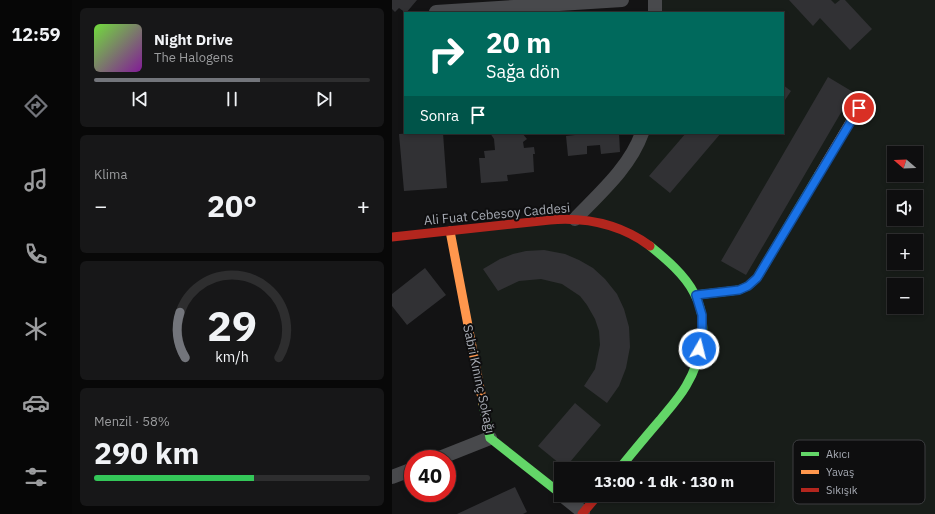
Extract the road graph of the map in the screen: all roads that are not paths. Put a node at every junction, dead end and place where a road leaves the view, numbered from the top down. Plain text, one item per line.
1 (446, 0) edge
2 (622, 0) edge
3 (655, 0) edge
4 (655, 12) edge
5 (859, 108) dead end
6 (642, 134) edge
7 (575, 219) junction
8 (450, 231) junction
9 (392, 237) edge
10 (696, 295) junction
11 (490, 438) junction
12 (456, 451) edge
13 (625, 462) edge
14 (404, 473) edge
15 (392, 478) edge
16 (554, 489) edge
17 (570, 502) edge
18 (592, 502) edge
19 (583, 513) edge

1 - 2 street
3 - 4 street
5 - 10 street
6 - 7 street
7 - 8 street, Ali Fuat Cebesoy Caddesi
7 - 10 street, Ali Fuat Cebesoy Caddesi
8 - 9 street, Ali Fuat Cebesoy Caddesi
8 - 11 street, Sabri Kınınç Sokağı
10 - 13 street
11 - 12 street
11 - 16 street, Sabri Kınınç Sokağı
14 - 15 street
17 - 19 street, Sabri Kınınç Sokağı
18 - 19 street

